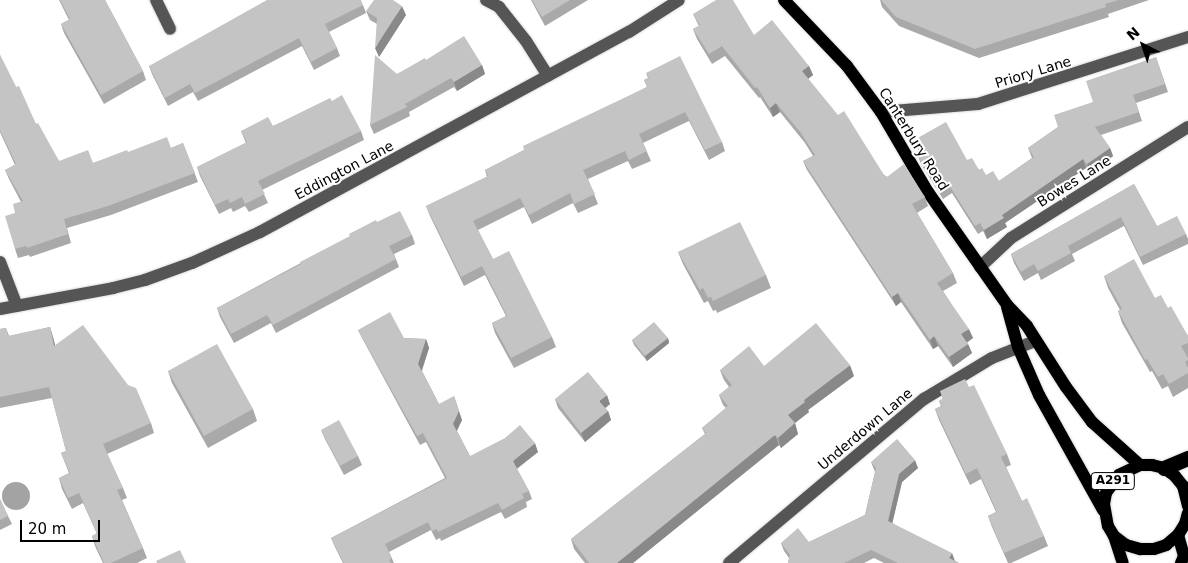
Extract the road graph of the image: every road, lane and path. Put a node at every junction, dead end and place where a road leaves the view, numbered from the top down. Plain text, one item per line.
1 (156, 0) edge
2 (486, 0) edge
3 (679, 0) edge
4 (784, 0) edge
5 (170, 29) dead end
6 (1188, 36) edge
7 (548, 76) junction
8 (881, 112) junction
9 (1188, 127) edge
10 (0, 262) edge
11 (980, 266) junction
12 (1006, 305) junction
13 (17, 306) junction
14 (0, 309) edge
15 (1036, 341) junction
16 (1018, 347) junction
17 (1188, 458) edge
18 (1140, 465) junction
19 (1164, 468) junction
20 (1188, 506) edge
21 (1188, 513) edge
22 (1104, 514) junction
23 (1178, 535) junction
24 (1114, 536) junction
25 (729, 563) edge
26 (1123, 563) edge
27 (1181, 563) edge

1 - 5 street
2 - 7 street
3 - 7 street, Eddington Lane
4 - 8 main road, Canterbury Road
6 - 8 street, Priory Lane
7 - 13 street, Eddington Lane
8 - 11 main road, Canterbury Road
9 - 11 street, Bowes Lane
10 - 13 street
11 - 12 main road, Canterbury Road
12 - 15 main road, Canterbury Road
12 - 16 main road, Canterbury Road
13 - 14 street, Eddington Lane
15 - 16 street, Underdown Lane
15 - 18 main road, Canterbury Road
16 - 22 main road, Canterbury Road
16 - 25 street, Underdown Lane
17 - 19 highway
18 - 19 main road, A291
18 - 22 main road, A291
19 - 20 main road
21 - 23 main road
22 - 24 main road, Canterbury Road
23 - 24 main road
23 - 27 main road
24 - 26 main road, Canterbury Road

